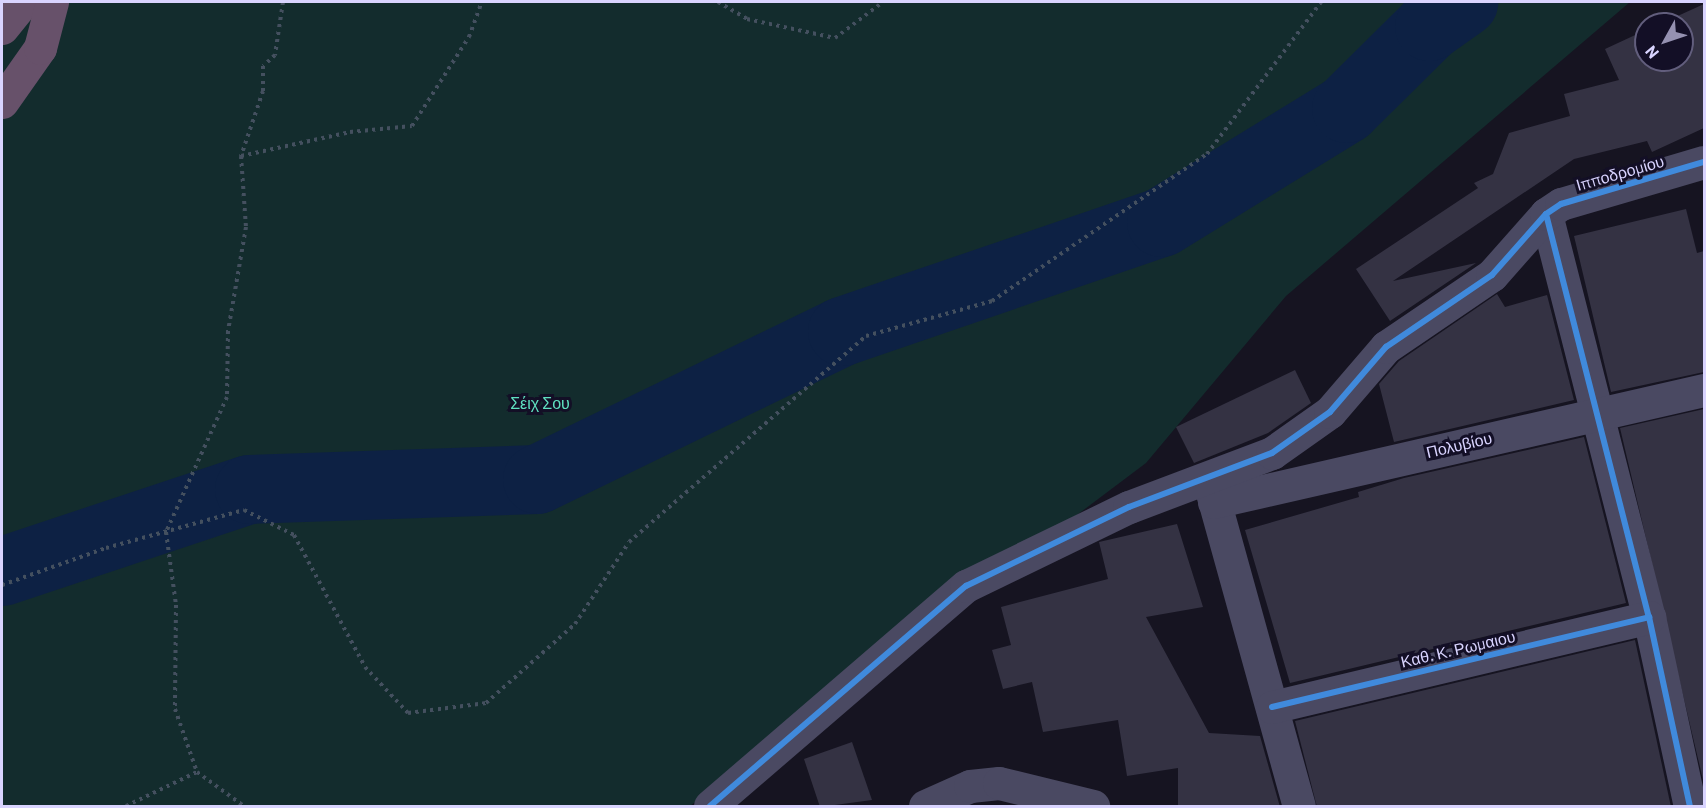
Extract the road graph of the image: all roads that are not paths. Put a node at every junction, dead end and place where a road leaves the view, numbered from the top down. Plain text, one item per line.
1 (23, 2) edge
2 (52, 2) edge
3 (2, 28) edge
4 (2, 102) edge
5 (1704, 162) edge
6 (1546, 214) junction
7 (1704, 390) edge
8 (1597, 414) junction
9 (1211, 490) junction
10 (1649, 617) junction
11 (1272, 707) junction
12 (710, 807) edge
13 (925, 807) edge
14 (1093, 807) edge
15 (1299, 807) edge
16 (1690, 807) edge

1 - 3 highway
2 - 4 highway
5 - 6 street, Ιπποδρομίου
6 - 8 street
6 - 9 street
7 - 8 street, Πολυβίου
8 - 9 street, Πολυβίου
8 - 10 street
9 - 11 street
9 - 12 street
10 - 11 street, Καθ. Κ. Ρωμαιου
10 - 16 street
11 - 15 street
13 - 14 street

